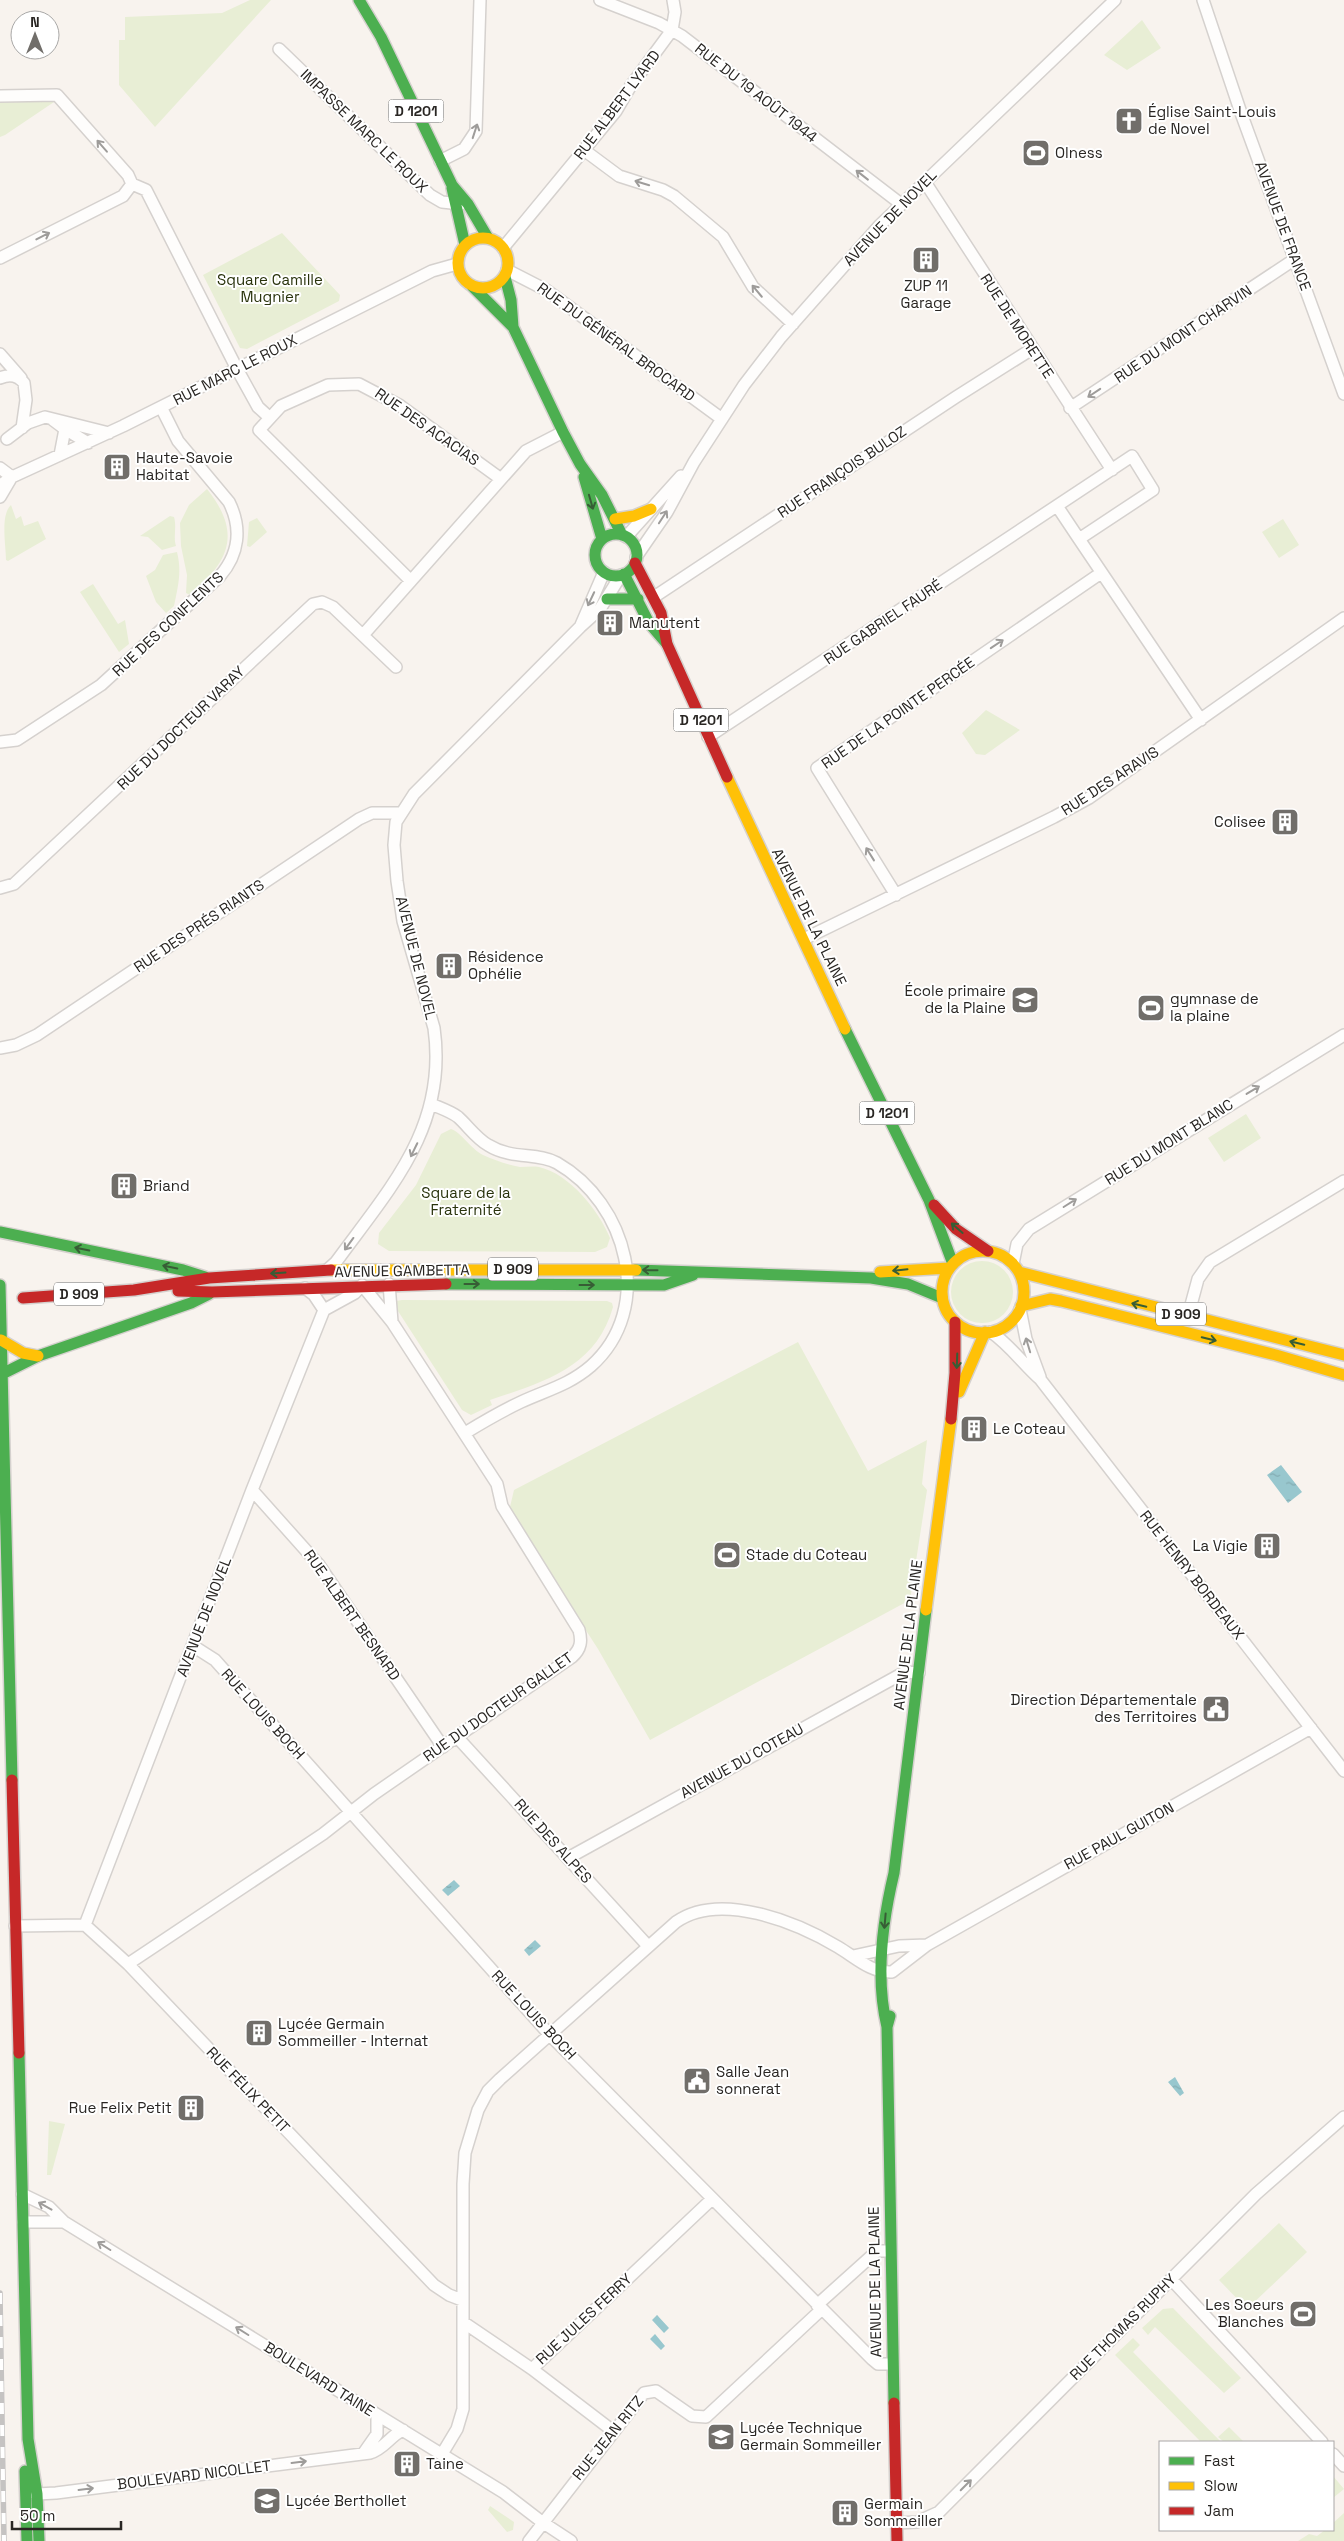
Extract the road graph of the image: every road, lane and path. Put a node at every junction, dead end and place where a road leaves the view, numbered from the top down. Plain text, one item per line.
1 (358, 0) edge
2 (370, 0) edge
3 (480, 0) edge
4 (600, 0) edge
5 (673, 0) edge
6 (1115, 0) edge
7 (1203, 0) edge
8 (672, 30) junction
9 (381, 37) junction
10 (279, 48) dead end
11 (0, 96) edge
12 (584, 150) junction
13 (440, 161) junction
14 (925, 182) junction
15 (132, 184) junction
16 (452, 185) junction
17 (455, 204) junction
18 (468, 204) junction
19 (901, 204) junction
20 (488, 238) junction
21 (465, 245) junction
22 (503, 248) junction
23 (0, 258) edge
24 (1295, 259) junction
25 (457, 264) junction
26 (506, 273) junction
27 (472, 286) junction
28 (793, 324) junction
29 (513, 327) junction
30 (1032, 349) junction
31 (0, 354) edge
32 (237, 369) junction
33 (0, 378) edge
34 (20, 378) junction
35 (1344, 394) edge
36 (161, 407) junction
37 (1070, 408) junction
38 (50, 418) junction
39 (270, 418) junction
40 (722, 419) junction
41 (22, 428) junction
42 (65, 429) junction
43 (563, 432) junction
44 (109, 433) junction
45 (7, 439) dead end
46 (88, 443) junction
47 (60, 455) junction
48 (694, 462) junction
49 (580, 464) junction
50 (0, 468) edge
51 (1112, 470) junction
52 (12, 477) junction
53 (0, 478) edge
54 (501, 479) junction
55 (0, 485) edge
56 (0, 497) edge
57 (1057, 506) junction
58 (651, 509) junction
59 (615, 519) junction
60 (624, 536) junction
61 (602, 539) junction
62 (1080, 539) junction
63 (636, 560) junction
64 (604, 572) junction
65 (1101, 573) junction
66 (622, 574) junction
67 (411, 581) junction
68 (654, 597) junction
69 (607, 599) junction
70 (638, 599) junction
71 (1344, 618) edge
72 (580, 627) junction
73 (363, 636) junction
74 (667, 644) junction
75 (396, 667) dead end
76 (1201, 720) junction
77 (708, 737) junction
78 (0, 742) edge
79 (400, 813) junction
80 (0, 888) edge
81 (896, 895) junction
82 (804, 939) junction
83 (1344, 1035) edge
84 (0, 1048) edge
85 (431, 1104) junction
86 (1344, 1181) edge
87 (929, 1200) junction
88 (0, 1232) edge
89 (988, 1251) junction
90 (951, 1266) junction
91 (1016, 1268) junction
92 (626, 1269) junction
93 (327, 1270) junction
94 (698, 1274) junction
95 (849, 1276) junction
96 (209, 1278) junction
97 (389, 1284) junction
98 (0, 1285) edge
99 (362, 1285) junction
100 (627, 1285) junction
101 (305, 1288) junction
102 (134, 1290) junction
103 (212, 1292) junction
104 (23, 1298) dead end
105 (942, 1298) junction
106 (1020, 1307) junction
107 (324, 1310) junction
108 (1188, 1316) junction
109 (392, 1322) junction
110 (955, 1322) junction
111 (988, 1332) junction
112 (2, 1340) junction
113 (1344, 1355) edge
114 (38, 1356) junction
115 (2, 1374) junction
116 (1344, 1375) edge
117 (1040, 1379) junction
118 (955, 1401) junction
119 (465, 1433) junction
120 (252, 1490) junction
121 (193, 1646) junction
122 (919, 1673) junction
123 (1311, 1728) junction
124 (457, 1737) junction
125 (442, 1747) junction
126 (1344, 1771) edge
127 (350, 1812) junction
128 (568, 1858) junction
129 (85, 1925) junction
130 (15, 1926) junction
131 (926, 1944) junction
132 (648, 1946) junction
133 (888, 1947) junction
134 (853, 1956) junction
135 (128, 1964) junction
136 (887, 1973) junction
137 (549, 2034) junction
138 (1344, 2116) edge
139 (22, 2194) junction
140 (712, 2199) junction
141 (23, 2222) junction
142 (64, 2222) junction
143 (890, 2251) junction
144 (1172, 2279) junction
145 (462, 2300) junction
146 (820, 2307) junction
147 (463, 2322) junction
148 (892, 2364) junction
149 (532, 2369) junction
150 (377, 2415) junction
151 (403, 2430) junction
152 (613, 2431) junction
153 (28, 2439) junction
154 (1321, 2441) edge
155 (362, 2454) junction
156 (442, 2454) junction
157 (1334, 2455) edge
158 (1344, 2466) edge
159 (25, 2490) junction
160 (37, 2494) junction
161 (542, 2522) junction
162 (896, 2523) junction
163 (895, 2540) edge
164 (26, 2541) edge
165 (39, 2541) edge
166 (529, 2541) edge
167 (572, 2541) edge

1 - 9 main road
2 - 9 main road
13 -> 3 street
4 - 8 street, RUE DU 19 AOÛT 1944
5 - 8 street
6 - 14 street, AVENUE DE NOVEL
7 - 24 street, AVENUE DE FRANCE
8 - 12 street, RUE ALBERT LYARD
19 -> 8 street, RUE DU 19 AOÛT 1944
9 - 13 main road, D 1201
10 - 17 street, IMPASSE MARC LE ROUX
15 -> 11 street
12 - 22 street, RUE ALBERT LYARD
28 -> 12 street
13 - 16 main road, D 1201
14 - 19 street, AVENUE DE NOVEL
14 - 30 street, RUE DE MORETTE
23 -> 15 street
15 - 32 street
16 - 17 main road, D 1201
16 - 18 main road
17 - 18 street, IMPASSE MARC LE ROUX
17 - 21 main road, D 1201
18 - 20 main road
19 - 28 street, AVENUE DE NOVEL
20 - 21 main road
20 - 22 main road
21 - 25 main road
22 - 26 main road
24 - 35 street, AVENUE DE FRANCE
24 -> 37 street, RUE DU MONT CHARVIN
25 - 27 main road
25 - 32 street, RUE MARC LE ROUX
26 - 27 main road
26 - 29 main road
26 - 40 street, RUE DU GÉNÉRAL BROCARD
27 - 29 main road
28 - 40 street, AVENUE DE NOVEL
29 - 43 main road
30 - 37 street, RUE DE MORETTE
30 - 68 street, RUE FRANÇOIS BULOZ
31 - 34 street
32 - 36 street, RUE MARC LE ROUX
32 - 39 street
33 - 34 street
34 - 41 street
36 - 44 street, RUE MARC LE ROUX
36 - 78 street, RUE DES CONFLENTS
37 - 51 street, RUE DE MORETTE
38 - 41 street
38 - 42 street
38 - 44 street
39 - 54 street, RUE DES ACACIAS
39 - 67 street
40 - 48 street, AVENUE DE NOVEL
41 - 45 street
42 - 46 street
42 - 47 street
43 - 49 main road
43 - 54 street
44 - 46 street, RUE MARC LE ROUX
46 - 47 street, RUE MARC LE ROUX
47 - 52 street, RUE MARC LE ROUX
48 - 58 street, AVENUE DE NOVEL
63 -> 48 street, AVENUE DE NOVEL
49 - 59 main road
49 -> 61 main road
50 - 52 street
51 - 57 street
51 - 62 street
52 - 53 street
52 - 55 street, RUE MARC LE ROUX
52 - 56 street
54 - 67 street
57 - 62 street
57 - 77 street, RUE GABRIEL FAURÉ
58 - 59 main road
58 - 60 street, AVENUE DE NOVEL
59 - 60 main road
60 - 61 main road
60 - 63 main road
61 - 64 main road
62 - 65 street
63 - 66 main road
63 - 68 main road, AVENUE DE LA PLAINE / D 1201
64 - 66 main road
64 -> 72 street, AVENUE DE NOVEL
65 - 76 street
81 -> 65 street, RUE DE LA POINTE PERCÉE
66 - 69 street, AVENUE DE NOVEL
66 - 70 main road, AVENUE DE LA PLAINE / D 1201
67 - 73 street
68 - 74 main road, AVENUE DE LA PLAINE / D 1201
69 - 70 main road
69 - 72 street, AVENUE DE NOVEL
70 - 74 main road, AVENUE DE LA PLAINE / D 1201
71 - 76 street, RUE DES ARAVIS
72 - 79 street, AVENUE DE NOVEL
73 - 75 street, RUE DU DOCTEUR VARAY
73 - 80 street, RUE DU DOCTEUR VARAY
74 - 77 main road, AVENUE DE LA PLAINE / D 1201
76 - 81 street, RUE DES ARAVIS
77 - 82 main road, AVENUE DE LA PLAINE / D 1201
79 - 84 street, RUE DES PRÉS RIANTS
79 - 85 street, AVENUE DE NOVEL
81 - 82 street, RUE DES ARAVIS
82 - 87 main road, AVENUE DE LA PLAINE / D 1201
91 -> 83 street, RUE DU MONT BLANC
85 - 92 street
85 -> 93 street, AVENUE DE NOVEL
86 - 108 street
89 -> 87 main road, AVENUE DE LA PLAINE / D 1201
87 - 90 main road, AVENUE DE LA PLAINE / D 1201
96 -> 88 main road
89 - 90 main road
89 - 91 main road
90 -> 95 main road, AVENUE GAMBETTA / D 909
90 - 105 main road
91 - 106 main road
108 -> 91 main road, D 909
92 - 93 main road, AVENUE GAMBETTA / D 909
94 -> 92 main road, AVENUE GAMBETTA / D 909
92 - 100 street
93 -> 96 main road, AVENUE GAMBETTA / D 909
94 - 95 main road, AVENUE GAMBETTA / D 909
94 - 100 main road, AVENUE GAMBETTA / D 909
95 - 105 main road, AVENUE GAMBETTA / D 909
96 - 102 main road, AVENUE GAMBETTA / D 909
97 - 99 main road, AVENUE GAMBETTA / D 909
97 -> 100 main road, AVENUE GAMBETTA / D 909
97 - 109 street, RUE DU DOCTEUR GALLET
98 - 112 main road
99 - 101 main road, AVENUE GAMBETTA / D 909
99 - 107 street
99 - 109 street, RUE DU DOCTEUR GALLET
100 - 119 street
101 - 103 main road, AVENUE GAMBETTA / D 909
101 - 107 street
102 - 103 main road, AVENUE GAMBETTA / D 909
102 - 104 main road, AVENUE GAMBETTA / D 909
103 - 114 main road
105 - 110 main road
106 - 111 main road
106 -> 116 main road, D 909
117 -> 106 street, RUE HENRY BORDEAUX
107 - 120 street, AVENUE DE NOVEL
113 -> 108 main road, D 909
109 - 119 street, RUE DU DOCTEUR GALLET
110 - 111 main road
110 -> 118 main road, AVENUE DE LA PLAINE
111 - 117 street, RUE HENRY BORDEAUX
111 - 118 main road, AVENUE DE LA PLAINE
112 - 114 main road
112 - 115 main road
114 - 115 main road
115 - 130 main road
117 - 123 street, RUE HENRY BORDEAUX
118 - 122 main road, AVENUE DE LA PLAINE
119 - 124 street, RUE DU DOCTEUR GALLET
120 - 121 street, AVENUE DE NOVEL
120 - 125 street, RUE ALBERT BESNARD
121 - 127 street, RUE LOUIS BOCH
121 - 129 street, AVENUE DE NOVEL
122 - 128 street, AVENUE DU COTEAU
122 - 133 main road, AVENUE DE LA PLAINE
123 - 126 street, RUE HENRY BORDEAUX
123 - 131 street, RUE PAUL GUITON
124 - 125 street, RUE DU DOCTEUR GALLET
124 - 128 street, RUE DES ALPES
125 - 127 street, RUE DU DOCTEUR GALLET
127 - 135 street, RUE DU DOCTEUR GALLET
127 - 137 street, RUE LOUIS BOCH
128 - 132 street, RUE DES ALPES
129 - 130 street
129 - 135 street, RUE FÉLIX PETIT
130 - 139 main road
131 - 133 street, RUE PAUL GUITON
131 - 136 street, RUE PAUL GUITON
132 - 134 street
132 - 137 street
133 - 134 street, RUE PAUL GUITON
133 - 136 main road, AVENUE DE LA PLAINE
134 - 136 street
135 - 145 street, RUE FÉLIX PETIT
136 - 143 main road, AVENUE DE LA PLAINE
137 - 140 street, RUE LOUIS BOCH
137 - 145 street
138 - 144 street, RUE THOMAS RUPHY
139 - 141 main road
142 -> 139 street, BOULEVARD TAINE
140 - 146 street, RUE LOUIS BOCH
140 - 149 street, RUE JULES FERRY
141 - 142 street
141 - 153 main road
150 -> 142 street, BOULEVARD TAINE
143 - 146 street, RUE JEAN RITZ
143 - 148 main road, AVENUE DE LA PLAINE
144 - 154 street
162 -> 144 street, RUE THOMAS RUPHY
145 - 147 street
146 - 148 street, RUE LOUIS BOCH
146 - 152 street, RUE JEAN RITZ
147 - 149 street
147 - 156 street
148 - 162 main road, AVENUE DE LA PLAINE
149 - 152 street, RUE JULES FERRY
150 - 151 street, BOULEVARD TAINE
150 - 155 street
151 - 155 street, BOULEVARD NICOLLET
151 - 156 street, BOULEVARD TAINE
152 - 161 street, RUE JEAN RITZ
153 - 159 main road
153 - 160 main road
160 -> 155 street, BOULEVARD NICOLLET
156 - 161 street, BOULEVARD TAINE
157 - 158 street
159 - 160 street, BOULEVARD NICOLLET
159 - 164 main road
160 - 165 main road
161 - 166 street
161 - 167 street, BOULEVARD TAINE
162 - 163 main road, AVENUE DE LA PLAINE

